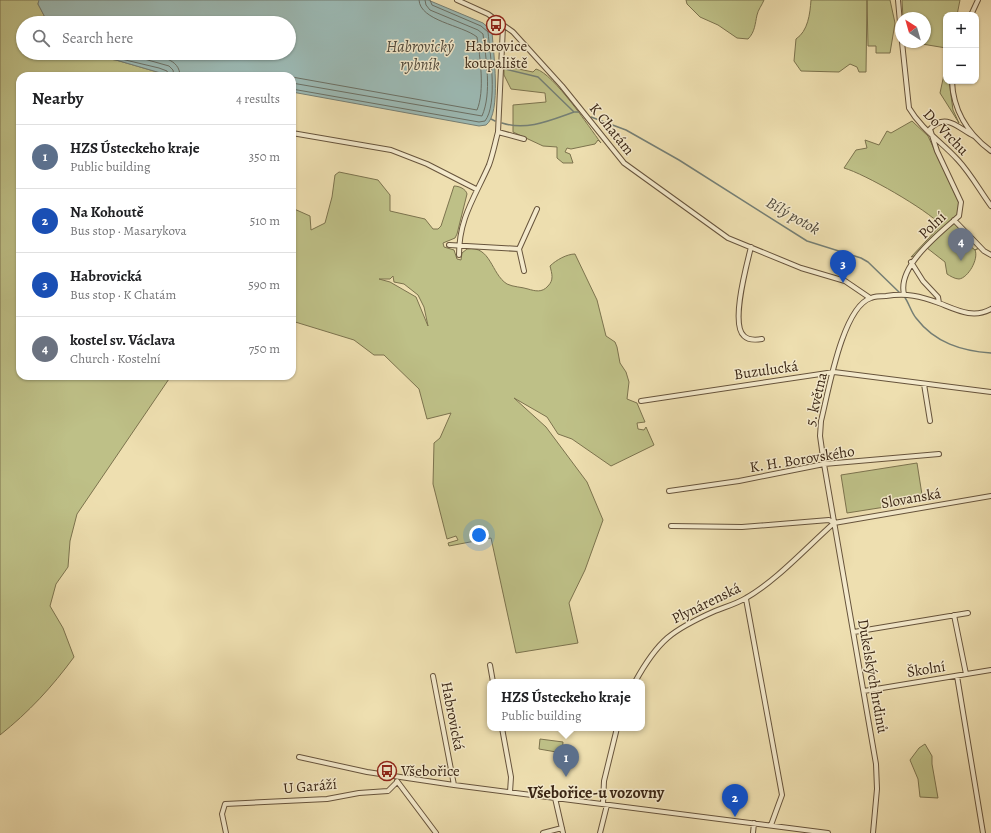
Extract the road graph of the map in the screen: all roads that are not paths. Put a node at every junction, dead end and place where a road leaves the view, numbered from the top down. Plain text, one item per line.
1 (457, 0) edge
2 (898, 0) edge
3 (978, 0) edge
4 (899, 12) edge
5 (972, 12) edge
6 (503, 26) junction
7 (903, 48) edge
8 (952, 84) edge
9 (498, 132) junction
10 (296, 134) edge
11 (931, 135) junction
12 (974, 136) junction
13 (524, 139) dead end
14 (991, 151) edge
15 (476, 189) junction
16 (991, 206) edge
17 (537, 209) dead end
18 (954, 220) junction
19 (449, 245) dead end
20 (459, 246) junction
21 (751, 247) junction
22 (520, 250) junction
23 (459, 255) dead end
24 (991, 255) edge
25 (911, 262) junction
26 (524, 271) dead end
27 (904, 294) junction
28 (870, 298) junction
29 (939, 303) junction
30 (991, 309) edge
31 (762, 340) dead end
32 (834, 372) junction
33 (924, 384) junction
34 (991, 392) edge
35 (641, 401) dead end
36 (930, 421) dead end
37 (939, 454) dead end
38 (824, 464) junction
39 (669, 491) dead end
40 (991, 496) edge
41 (834, 523) junction
42 (671, 526) dead end
43 (746, 598) junction
44 (968, 613) dead end
45 (954, 615) junction
46 (854, 632) junction
47 (490, 665) dead end
48 (991, 670) edge
49 (966, 674) junction
50 (433, 676) dead end
51 (957, 676) junction
52 (492, 679) edge
53 (637, 679) edge
54 (864, 691) junction
55 (503, 731) edge
56 (616, 731) edge
57 (299, 757) dead end
58 (398, 776) junction
59 (397, 782) junction
60 (454, 785) junction
61 (510, 792) junction
62 (555, 798) junction
63 (605, 805) junction
64 (754, 823) junction
65 (771, 825) junction
66 (562, 828) junction
67 (226, 833) edge
68 (436, 833) edge
69 (543, 833) edge
70 (563, 833) edge
71 (600, 833) edge
72 (753, 833) edge
73 (828, 833) edge
74 (873, 833) edge
75 (983, 833) edge

1 - 6 street, K Chatám
2 - 4 street
3 - 5 street
6 - 9 street
6 - 21 street, K Chatám
7 - 11 street, Do Vrchu
8 - 12 street
9 - 13 street
9 - 15 street
10 - 15 street
11 - 12 street
11 - 16 street, Do Vrchu
11 - 18 street, Polní
12 - 14 street
15 - 20 street
17 - 22 street
18 - 24 street
18 - 25 street, Polní
19 - 20 street
20 - 22 street
20 - 23 street
21 - 28 street, K Chatám
21 - 31 street
22 - 26 street
25 - 27 street, Polní
25 - 29 street
27 - 28 street
27 - 29 street
28 - 32 street, 5. května
29 - 30 street
32 - 33 street, Buzulucká
32 - 35 street, Buzulucká
32 - 38 street, 5. května
33 - 34 street, Buzulucká
33 - 36 street
37 - 38 street, K. H. Borovského
38 - 39 street, K. H. Borovského
38 - 41 street, 5. května
40 - 41 street, Slovanská
41 - 42 street
41 - 43 street, Plynárenská
41 - 46 street, Dukelských hrdinů
43 - 53 street, Plynárenská
43 - 65 street
44 - 45 street
45 - 46 street
45 - 49 street
46 - 54 street, Dukelských hrdinů
47 - 52 street
48 - 49 street, Školní
49 - 51 street, Školní
50 - 60 street, Habrovická
51 - 54 street, Školní
51 - 75 street
54 - 74 street, Dukelských hrdinů
55 - 61 street
56 - 63 street
57 - 58 street
58 - 59 street
58 - 60 street
59 - 67 street, U Garáží
59 - 68 street
60 - 61 street
61 - 62 street
62 - 63 street
62 - 66 street
63 - 64 street
63 - 71 street
64 - 65 street
64 - 72 street
65 - 73 street
66 - 69 street
66 - 70 street

